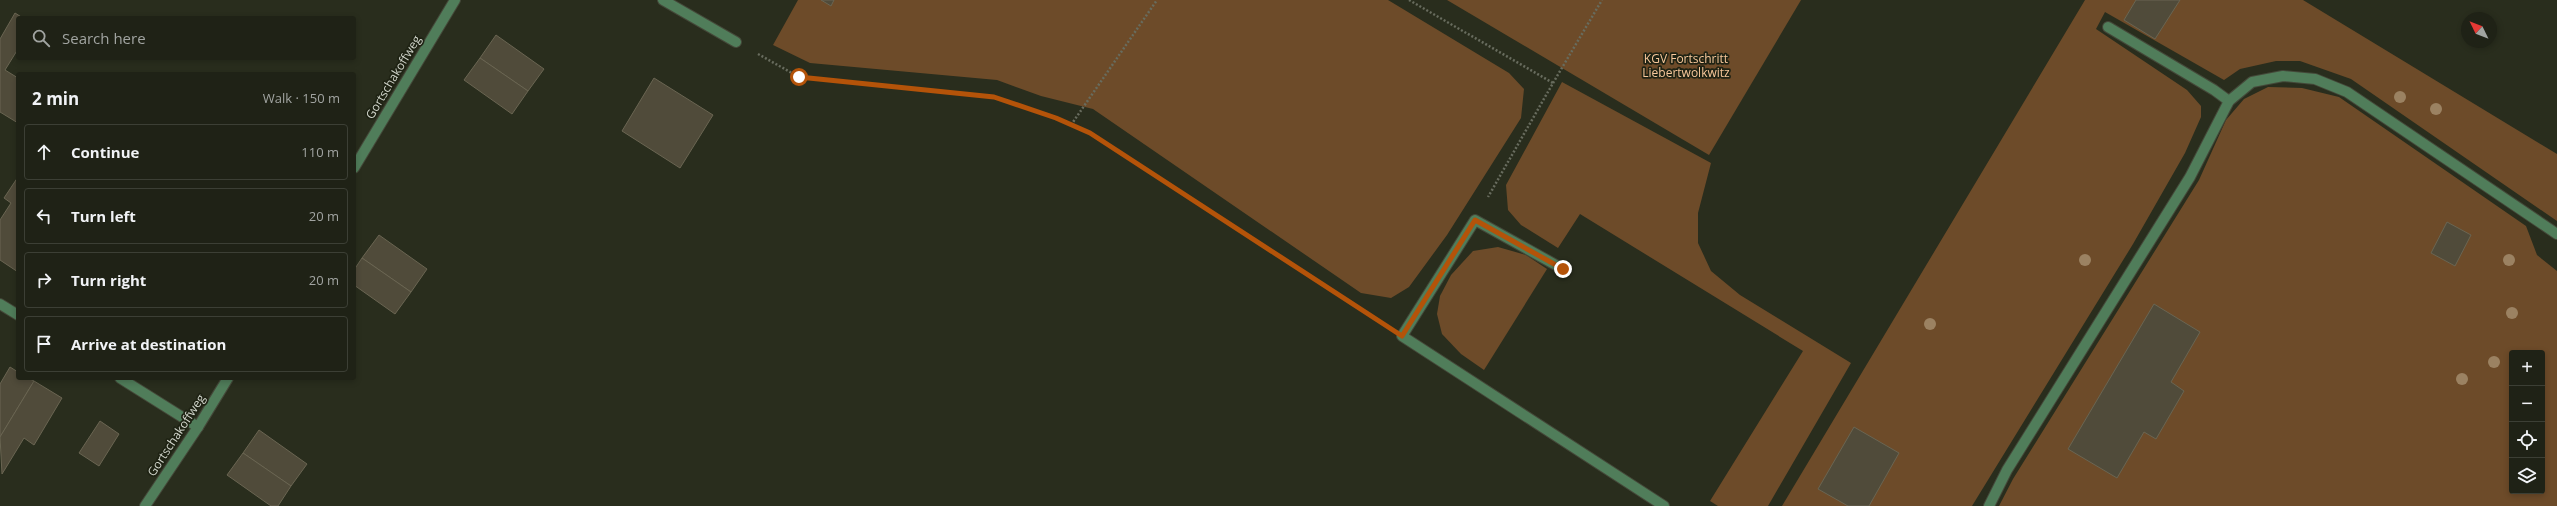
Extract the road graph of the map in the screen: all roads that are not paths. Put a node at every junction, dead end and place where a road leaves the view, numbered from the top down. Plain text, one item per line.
1 (455, 0) edge
2 (663, 0) edge
3 (2108, 27) dead end
4 (736, 42) road end
5 (2230, 101) junction
6 (356, 165) edge
7 (2557, 234) edge
8 (1563, 269) dead end
9 (0, 304) edge
10 (16, 314) edge
11 (123, 380) edge
12 (227, 380) edge
13 (198, 427) junction
14 (145, 506) edge
15 (1664, 506) edge
16 (1989, 506) edge

1 - 6 street, Gortschakoffweg
2 - 4 street
3 - 5 street
5 - 7 street
5 - 16 street
8 - 15 street
9 - 10 street
11 - 13 street
12 - 13 street, Gortschakoffweg
13 - 14 street, Gortschakoffweg

